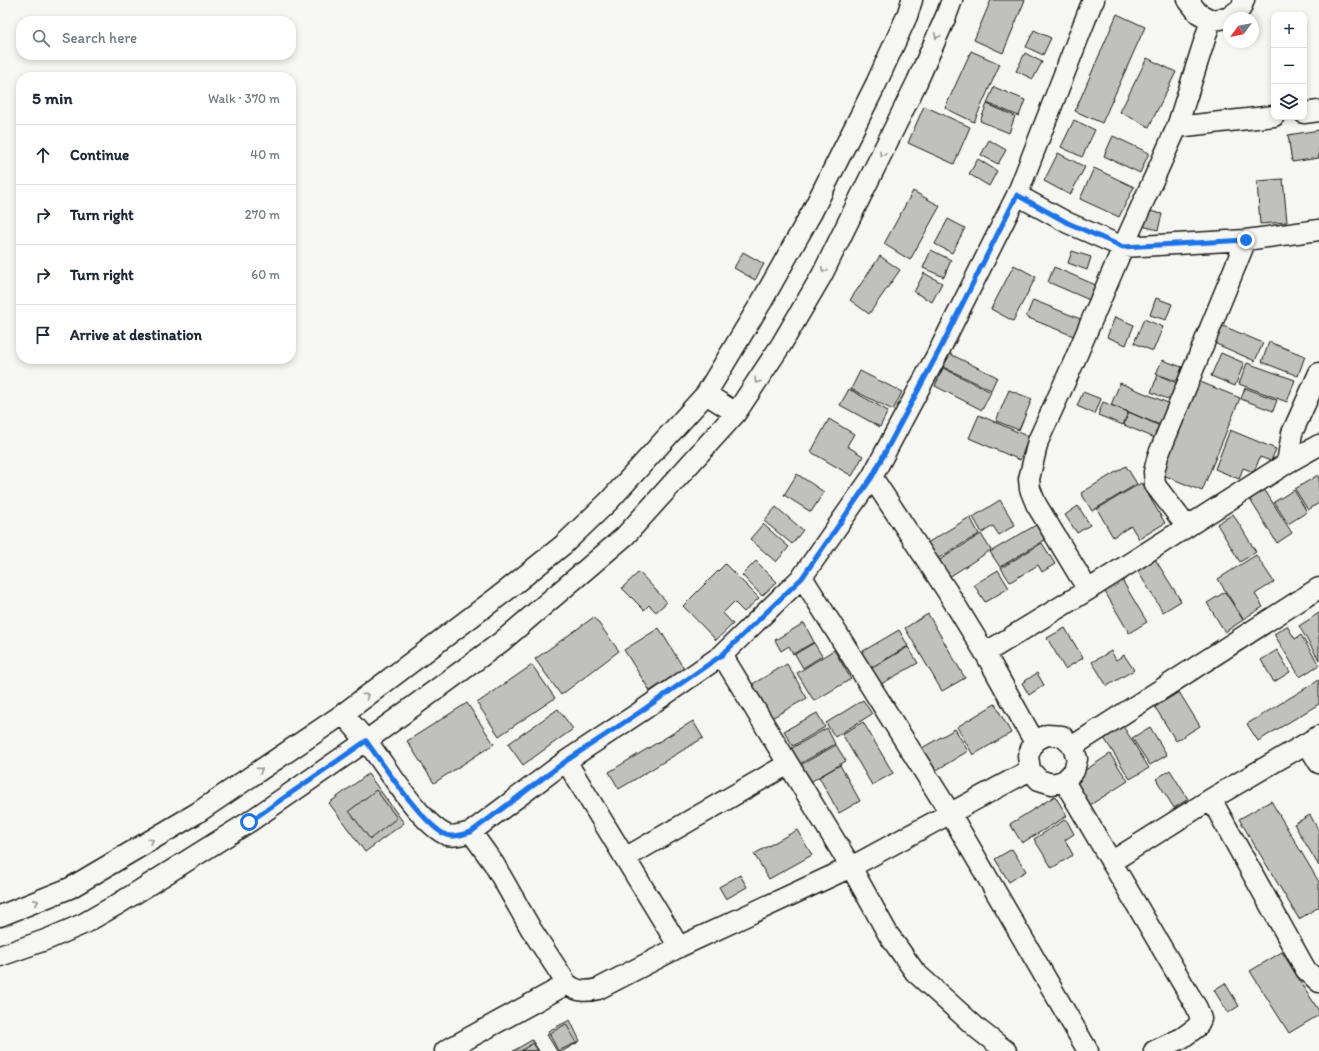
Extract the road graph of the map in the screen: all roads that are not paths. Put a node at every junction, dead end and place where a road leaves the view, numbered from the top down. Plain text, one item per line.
1 (912, 0) edge
2 (952, 0) edge
3 (1094, 0) edge
4 (1188, 0) edge
5 (1244, 0) edge
6 (1211, 20) junction
7 (1319, 111) edge
8 (1307, 112) edge
9 (1271, 116) edge
10 (1177, 128) junction
11 (1017, 195) junction
12 (1319, 230) edge
13 (1246, 240) junction
14 (1123, 247) junction
15 (1319, 373) edge
16 (706, 394) junction
17 (736, 413) junction
18 (1319, 445) edge
19 (1287, 463) junction
20 (872, 477) junction
21 (1187, 527) junction
22 (802, 578) junction
23 (1319, 588) edge
24 (1088, 590) junction
25 (986, 653) junction
26 (722, 655) junction
27 (343, 714) junction
28 (1313, 740) edge
29 (366, 741) junction
30 (1034, 742) junction
31 (1073, 746) junction
32 (566, 761) junction
33 (1319, 763) edge
34 (788, 764) junction
35 (1030, 770) junction
36 (1064, 781) junction
37 (1211, 799) junction
38 (950, 813) junction
39 (471, 832) junction
40 (625, 858) junction
41 (1111, 862) junction
42 (851, 867) junction
43 (0, 916) edge
44 (679, 947) junction
45 (0, 956) edge
46 (1319, 982) edge
47 (567, 984) junction
48 (445, 1051) edge
49 (1006, 1051) edge
50 (1088, 1051) edge
51 (1154, 1051) edge

1 - 16 street
2 -> 17 street
3 - 11 street
4 - 6 street
5 - 6 street
6 - 10 street
7 - 8 street
9 - 10 street
10 - 14 street
11 - 14 street
11 - 20 street
12 - 13 street
13 - 14 street
13 - 21 street
14 - 24 street
15 - 19 street
16 - 17 street
27 -> 16 street
17 - 29 street
18 - 19 street
19 - 21 street
20 - 22 street
20 - 25 street
21 - 24 street
22 - 26 street
22 - 38 street
23 - 31 street
24 - 25 street
25 - 30 street
26 - 32 street
26 - 34 street
27 - 29 street
43 -> 27 street
28 - 33 street
28 - 37 street
29 - 39 street
29 - 45 street
30 - 31 street
30 - 35 street
31 - 36 street
32 - 39 street
32 - 40 street
34 - 40 street
34 - 42 street
35 - 36 street
35 - 38 street
36 - 41 street
37 - 41 street
37 - 46 street
38 - 42 street
38 - 50 street
39 - 47 street
40 - 44 street
41 - 51 street
42 - 44 street
42 - 49 street
44 - 47 street
47 - 48 street

